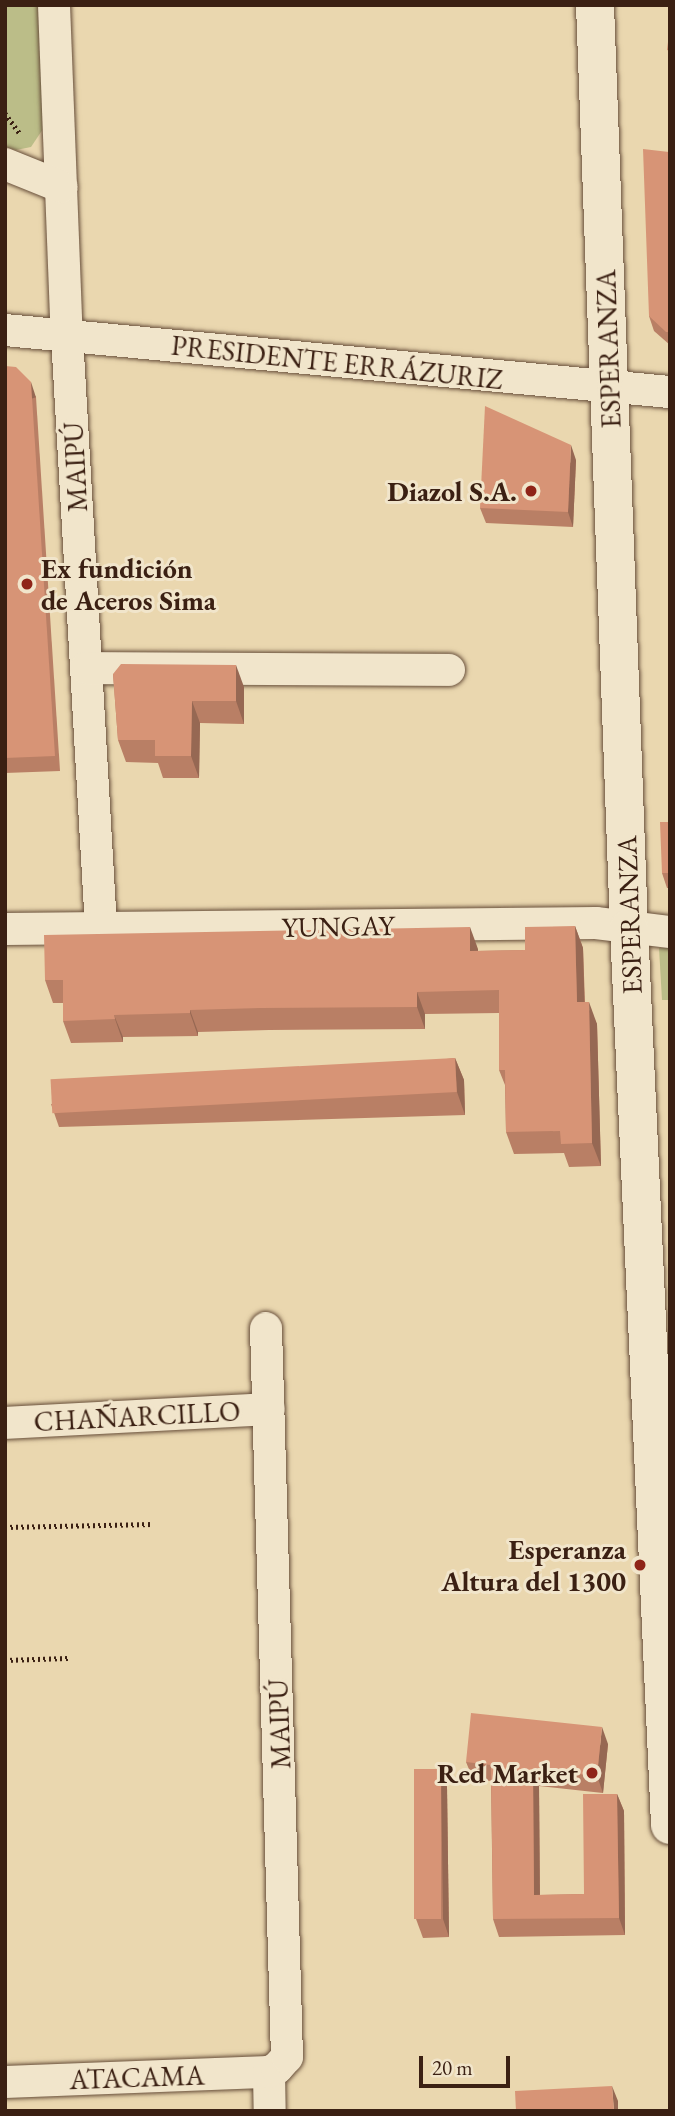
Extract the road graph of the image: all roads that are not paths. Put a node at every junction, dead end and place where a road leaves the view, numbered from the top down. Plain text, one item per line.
1 (54, 5) edge
2 (595, 5) edge
3 (5, 164) edge
4 (62, 187) junction
5 (5, 330) edge
6 (67, 336) junction
7 (609, 387) junction
8 (670, 392) edge
9 (86, 668) junction
10 (449, 670) dead end
11 (102, 928) junction
12 (629, 928) junction
13 (5, 929) edge
14 (670, 932) edge
15 (266, 1328) dead end
16 (269, 1409) junction
17 (5, 1423) edge
18 (670, 1825) edge
19 (268, 2072) junction
20 (5, 2082) edge
21 (270, 2111) edge

1 - 4 street, MAIPÚ
2 - 7 main road, ESPERANZA
3 - 4 street
4 - 6 street, MAIPÚ
5 - 6 street, PRESIDENTE ERRÁZURIZ
6 - 7 street, PRESIDENTE ERRÁZURIZ
6 - 9 street, MAIPÚ
7 - 8 street, PRESIDENTE ERRÁZURIZ
7 - 12 main road, ESPERANZA
9 - 10 street
9 - 11 street, MAIPÚ
11 - 12 street, YUNGAY
11 - 13 street, YUNGAY
12 - 14 street, YUNGAY
12 - 18 main road, ESPERANZA
15 - 16 street, MAIPÚ
16 - 17 street, CHAÑARCILLO
16 - 19 street, MAIPÚ
19 - 20 street, ATACAMA
19 - 21 street

